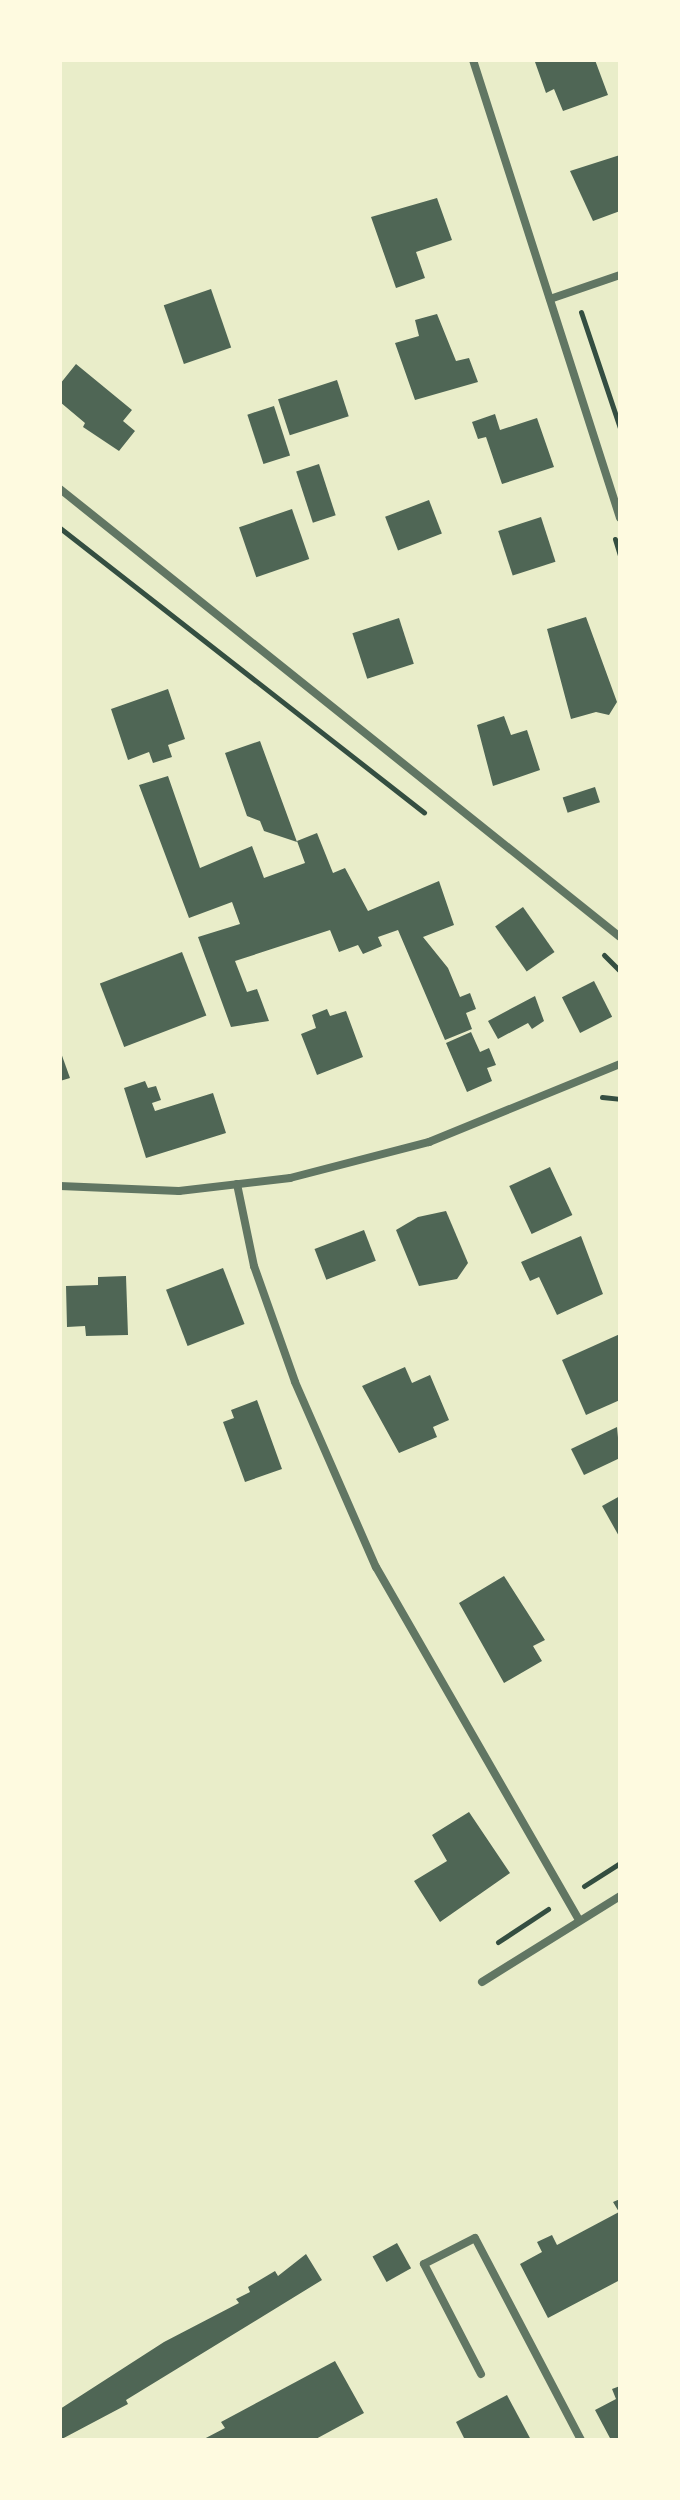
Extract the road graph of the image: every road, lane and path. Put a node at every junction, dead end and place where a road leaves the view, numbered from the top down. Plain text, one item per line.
1 (473, 60) edge
2 (620, 275) edge
3 (574, 291) junction
4 (550, 299) junction
5 (620, 428) edge
6 (60, 489) edge
7 (620, 518) edge
8 (60, 528) edge
9 (437, 822) dead end
10 (620, 937) edge
11 (592, 946) dead end
12 (603, 954) dead end
13 (620, 1064) edge
14 (237, 1184) junction
15 (60, 1186) edge
16 (620, 1896) edge
17 (579, 1920) junction
18 (482, 1982) dead end
19 (481, 2374) dead end
20 (581, 2440) edge

1 - 4 street
2 - 3 street
3 - 4 street
3 - 5 path
4 - 7 street
6 - 10 street
8 - 9 path
11 - 12 path
13 - 14 street
14 - 15 street
14 - 17 street
16 - 17 street
17 - 18 street
19 - 20 street

